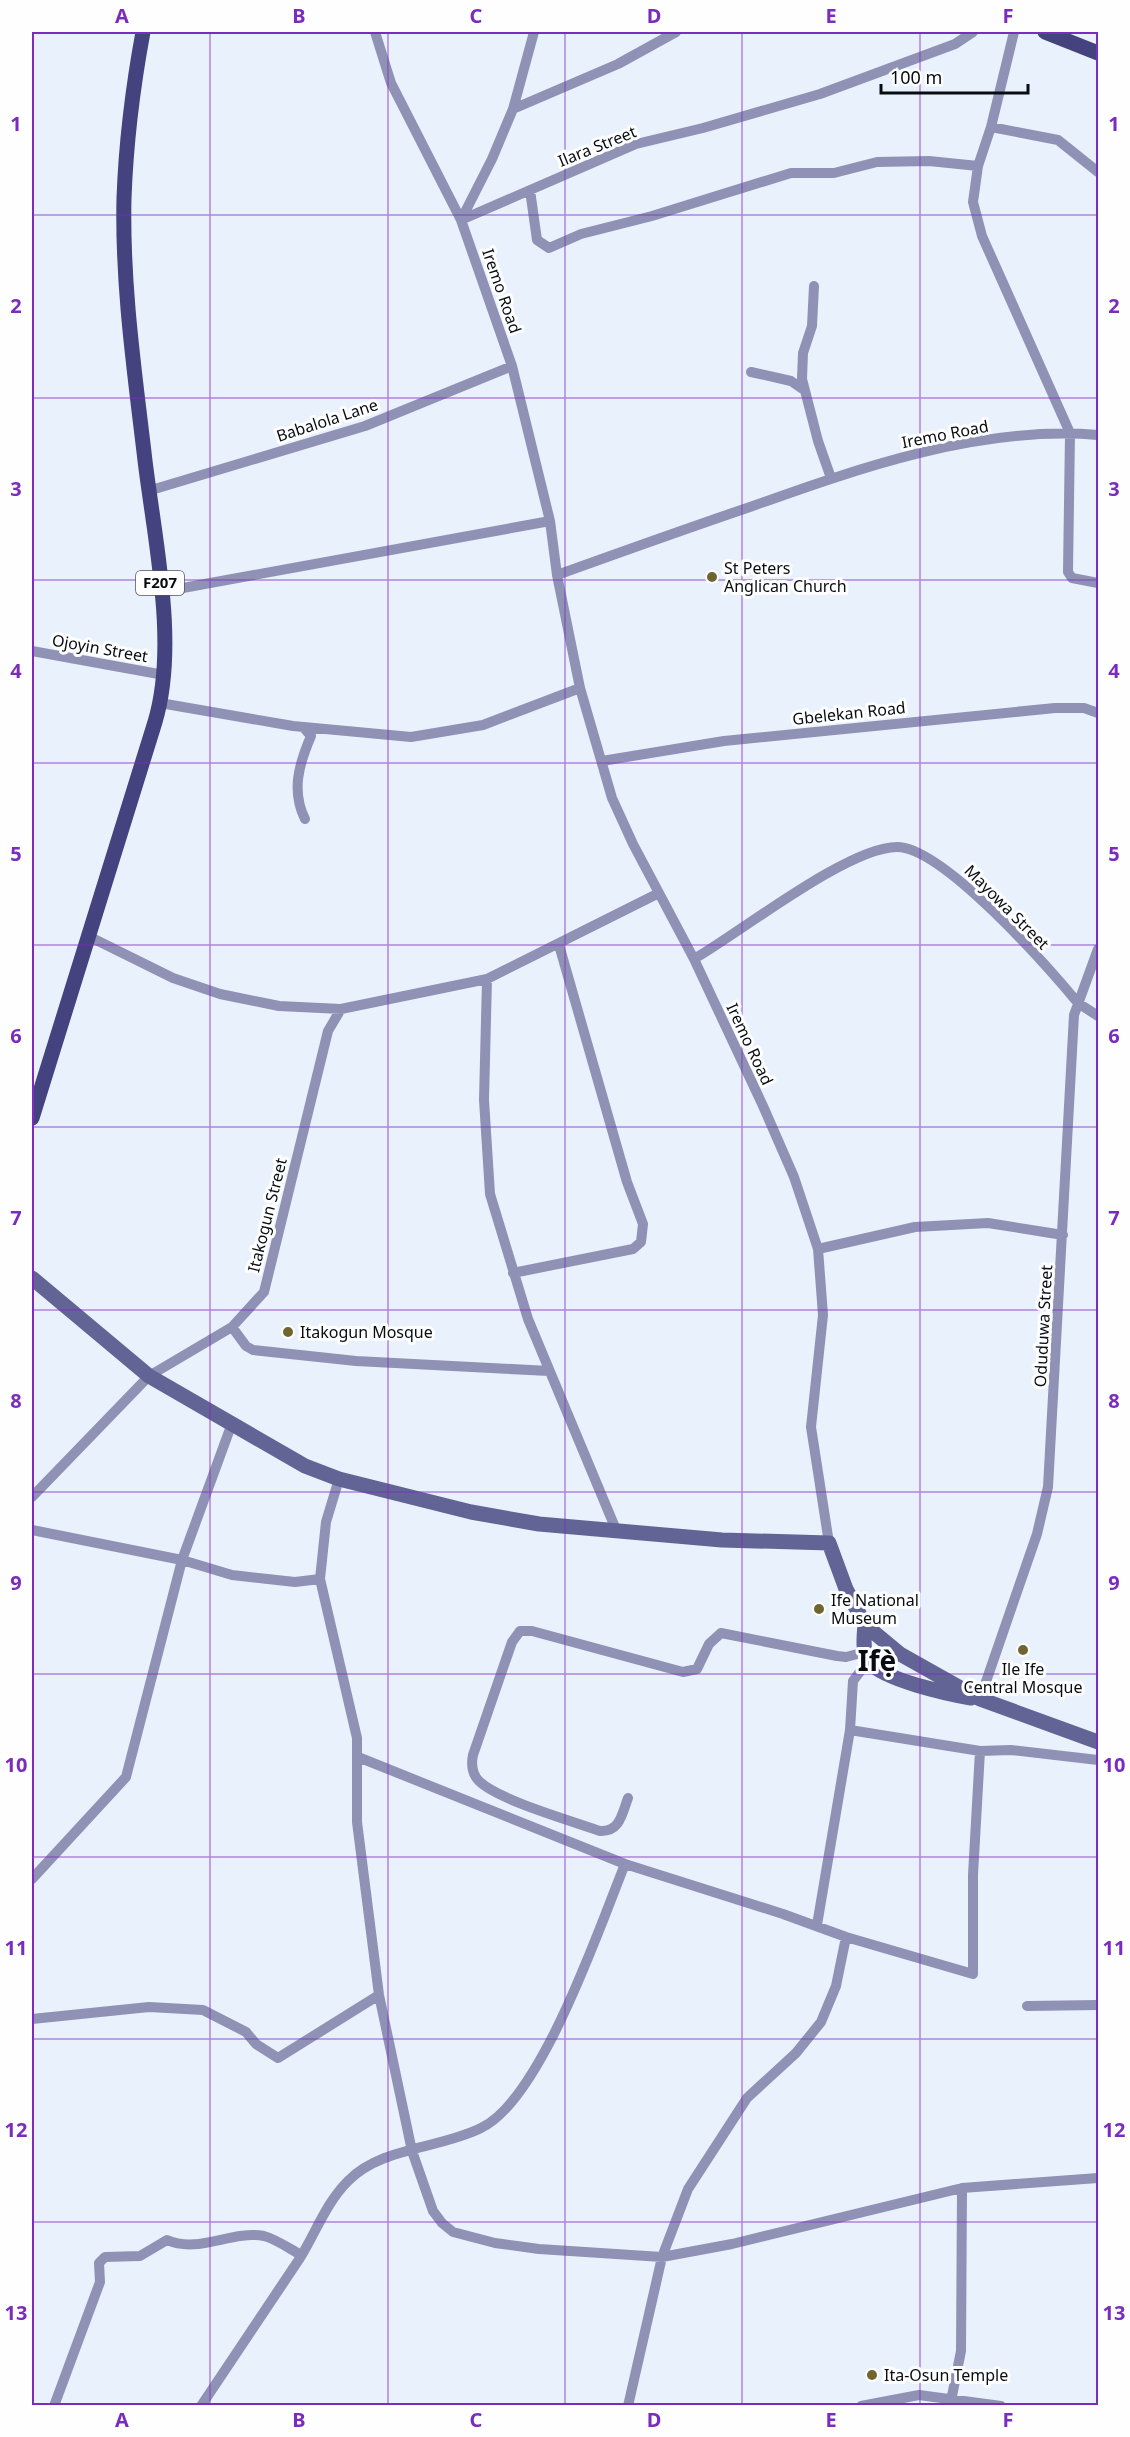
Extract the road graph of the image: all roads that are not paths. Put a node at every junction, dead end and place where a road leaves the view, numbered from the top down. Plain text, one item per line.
1 (143, 32) edge
2 (375, 32) edge
3 (534, 32) edge
4 (676, 32) edge
5 (973, 32) edge
6 (1014, 32) edge
7 (1045, 32) edge
8 (1098, 53) edge
9 (513, 109) junction
10 (991, 127) junction
11 (978, 166) junction
12 (1098, 172) edge
13 (530, 190) junction
14 (461, 220) junction
15 (814, 286) dead end
16 (512, 366) junction
17 (751, 372) dead end
18 (804, 390) junction
19 (1070, 433) junction
20 (1098, 435) edge
21 (831, 478) junction
22 (148, 491) junction
23 (550, 521) junction
24 (557, 575) junction
25 (1098, 584) edge
26 (161, 592) junction
27 (32, 651) edge
28 (164, 675) junction
29 (580, 688) junction
30 (160, 703) junction
31 (1098, 713) edge
32 (303, 727) junction
33 (602, 761) junction
34 (305, 819) dead end
35 (659, 893) junction
36 (88, 936) junction
37 (559, 945) junction
38 (1098, 949) edge
39 (694, 959) junction
40 (487, 979) junction
41 (1078, 1003) junction
42 (341, 1009) junction
43 (1098, 1016) edge
44 (32, 1119) edge
45 (1063, 1235) junction
46 (818, 1248) junction
47 (513, 1273) junction
48 (32, 1278) edge
49 (232, 1327) junction
50 (549, 1371) junction
51 (149, 1376) junction
52 (231, 1426) junction
53 (339, 1479) junction
54 (32, 1497) edge
55 (32, 1530) edge
56 (617, 1532) junction
57 (829, 1543) junction
58 (182, 1560) junction
59 (320, 1579) junction
60 (865, 1625) junction
61 (900, 1654) junction
62 (867, 1656) junction
63 (892, 1676) junction
64 (980, 1699) junction
65 (850, 1730) junction
66 (1098, 1742) edge
67 (980, 1751) junction
68 (358, 1757) junction
69 (1098, 1760) edge
70 (628, 1798) dead end
71 (624, 1864) junction
72 (32, 1879) edge
73 (817, 1925) junction
74 (846, 1937) junction
75 (379, 1995) junction
76 (1098, 2005) edge
77 (1027, 2006) dead end
78 (32, 2019) edge
79 (412, 2151) junction
80 (1098, 2178) edge
81 (963, 2188) junction
82 (302, 2255) junction
83 (662, 2257) junction
84 (951, 2402) edge
85 (54, 2406) edge
86 (201, 2406) edge
87 (628, 2406) edge
88 (861, 2406) edge
89 (1001, 2406) edge

1 - 22 main road, F207
2 - 14 street, Iremo Road
3 - 9 street
4 - 9 street
5 - 13 street, Ilara Street
6 - 10 street
7 - 8 main road
9 - 14 street
10 - 11 street
10 - 12 street
11 - 13 street
11 - 19 street
13 - 14 street, Ilara Street
14 - 16 street, Iremo Road
15 - 18 street
16 - 22 street, Babalola Lane
16 - 23 street, Iremo Road
17 - 18 street
18 - 21 street
19 - 20 street, Iremo Road
19 - 21 street, Iremo Road
19 - 25 street
21 - 24 street, Iremo Road
22 - 26 main road, F207
23 - 24 street, Iremo Road
23 - 26 street
24 - 29 street, Iremo Road
26 - 28 main road, F207
27 - 28 street, Ojoyin Street
28 - 30 main road, F207
29 - 32 street
29 - 33 street, Iremo Road
30 - 32 street
30 - 36 main road, F207
31 - 33 street, Gbelekan Road
32 - 34 street
33 - 35 street, Iremo Road
35 - 37 street
35 - 39 street, Iremo Road
36 - 42 street
36 - 44 main road, F207
37 - 40 street
37 - 47 street
38 - 41 street, Oduduwa Street
39 - 41 street, Mayowa Street
39 - 46 street, Iremo Road
40 - 42 street
40 - 47 street
41 - 43 street, Mayowa Street
41 - 45 street, Oduduwa Street
42 - 49 street, Itakogun Street
45 - 46 street
45 - 64 street, Oduduwa Street
46 - 57 street, Iremo Road
47 - 50 street
48 - 51 street
49 - 50 street
49 - 51 street, Itakogun Street
50 - 56 street
51 - 52 street
51 - 54 street, Itakogun Street
52 - 53 street
52 - 58 street
53 - 56 street
53 - 59 street
55 - 58 street
56 - 57 street
57 - 60 street
58 - 59 street
58 - 72 street
59 - 68 street
60 - 61 street
60 - 62 street
61 - 63 street
61 - 64 street
62 - 63 street
62 - 65 street
62 - 70 street
63 - 64 street
64 - 66 street
65 - 67 street
65 - 73 street
67 - 69 street
67 - 74 street
68 - 71 street
68 - 75 street
71 - 73 street
71 - 79 street
73 - 74 street
74 - 83 street
75 - 78 street
75 - 79 street
76 - 77 street
79 - 82 street
79 - 83 street
80 - 81 street
81 - 83 street
81 - 84 street
82 - 85 street
82 - 86 street
83 - 87 street
84 - 88 street
84 - 89 street

